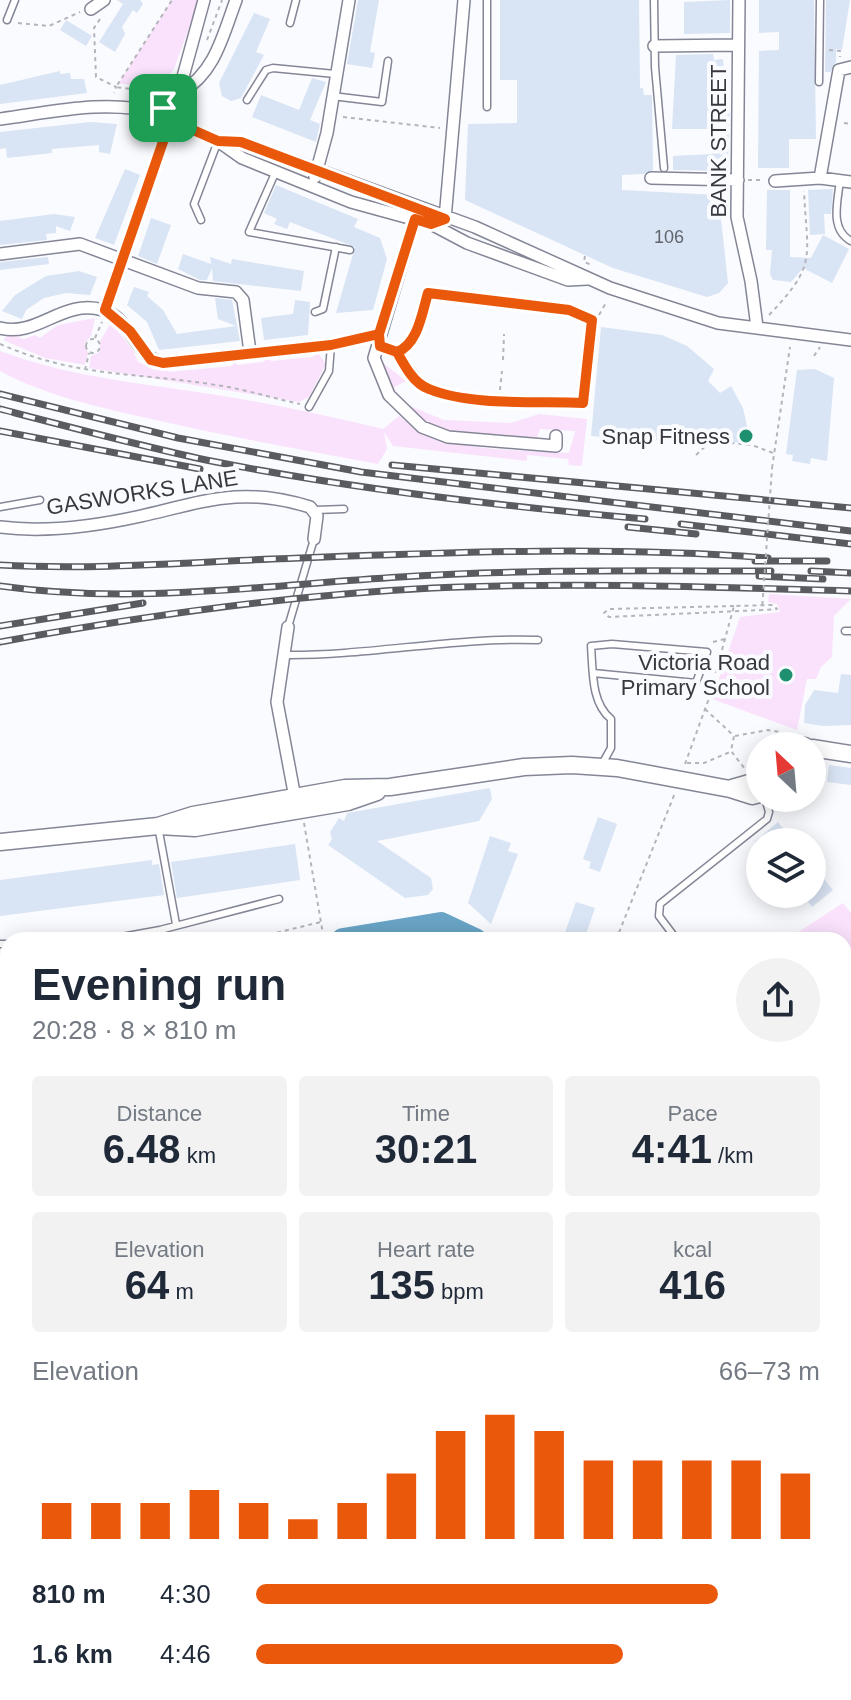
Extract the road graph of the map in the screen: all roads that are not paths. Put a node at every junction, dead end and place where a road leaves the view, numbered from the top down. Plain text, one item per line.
1 (15, 0) edge
2 (104, 0) edge
3 (204, 0) edge
4 (236, 0) edge
5 (296, 0) edge
6 (349, 0) edge
7 (464, 0) edge
8 (487, 0) edge
9 (654, 0) edge
10 (739, 0) edge
11 (820, 0) edge
12 (91, 9) road end
13 (8, 19) road end
14 (290, 23) dead end
15 (738, 45) junction
16 (654, 46) junction
17 (388, 61) dead end
18 (851, 67) edge
19 (335, 74) junction
20 (819, 82) dead end
21 (181, 92) junction
22 (332, 96) junction
23 (247, 100) dead end
24 (175, 106) junction
25 (487, 107) dead end
26 (158, 113) junction
27 (0, 119) edge
28 (184, 126) junction
29 (166, 133) junction
30 (218, 141) junction
31 (664, 168) dead end
32 (276, 171) junction
33 (316, 171) junction
34 (651, 178) dead end
35 (820, 178) junction
36 (738, 180) junction
37 (775, 181) road end
38 (846, 181) edge
39 (313, 186) junction
40 (415, 219) junction
41 (445, 219) junction
42 (201, 220) dead end
43 (431, 224) junction
44 (851, 241) edge
45 (336, 247) junction
46 (350, 250) dead end
47 (0, 254) edge
48 (122, 259) junction
49 (587, 279) junction
50 (105, 310) junction
51 (315, 312) dead end
52 (757, 327) junction
53 (0, 328) edge
54 (380, 340) junction
55 (851, 340) edge
56 (331, 345) junction
57 (250, 352) junction
58 (397, 352) junction
59 (309, 407) road end
60 (556, 436) dead end
61 (40, 500) dead end
62 (0, 507) edge
63 (344, 509) dead end
64 (315, 510) junction
65 (0, 527) edge
66 (314, 539) joint
67 (288, 627) joint
68 (538, 640) dead end
69 (284, 655) junction
70 (593, 673) junction
71 (826, 750) edge
72 (851, 754) edge
73 (601, 766) junction
74 (746, 787) edge
75 (297, 804) junction
76 (769, 812) edge
77 (158, 826) junction
78 (0, 842) edge
79 (279, 899) dead end
80 (176, 924) junction
81 (140, 932) edge
82 (671, 932) edge

1 - 13 lane
2 - 12 street
3 - 21 street
4 - 21 street
5 - 14 lane
6 - 19 street
7 - 41 street
8 - 25 lane
9 - 16 lane
10 - 15 street, BANK STREET
11 - 20 lane
15 - 16 street
15 - 36 street, BANK STREET
16 - 31 lane
17 - 22 lane
18 - 35 street
19 - 22 street
19 - 23 lane
21 - 24 street
22 - 33 street
24 - 26 street
24 - 28 street
26 - 27 street
26 - 29 street
28 - 29 street
28 - 30 street
29 - 48 street
30 - 32 street
30 - 33 street
30 - 42 lane
32 - 39 street
32 - 45 lane
33 - 39 street
33 - 41 street
34 - 36 street
35 - 37 street
35 - 38 street
36 - 52 street, BANK STREET
38 - 44 lane
39 - 40 street
40 - 43 street
40 - 54 street
41 - 43 street
41 - 49 street
43 - 49 street
45 - 46 lane
45 - 51 lane
47 - 48 street
48 - 50 street
48 - 57 street
49 - 52 street
50 - 53 street
50 - 57 street
52 - 55 street
54 - 56 street
54 - 58 lane
54 - 60 street
56 - 57 street
56 - 59 lane
58 - 58 lane
61 - 62 lane
63 - 64 lane
64 - 65 street, GASWORKS LANE
64 - 66 street
66 - 67 lane
67 - 69 street
68 - 69 lane
69 - 75 street
70 - 70 lane
70 - 73 lane
71 - 72 street
73 - 74 street
73 - 75 street
75 - 77 street
76 - 82 lane
77 - 78 street
77 - 80 lane
79 - 80 lane
80 - 81 lane

